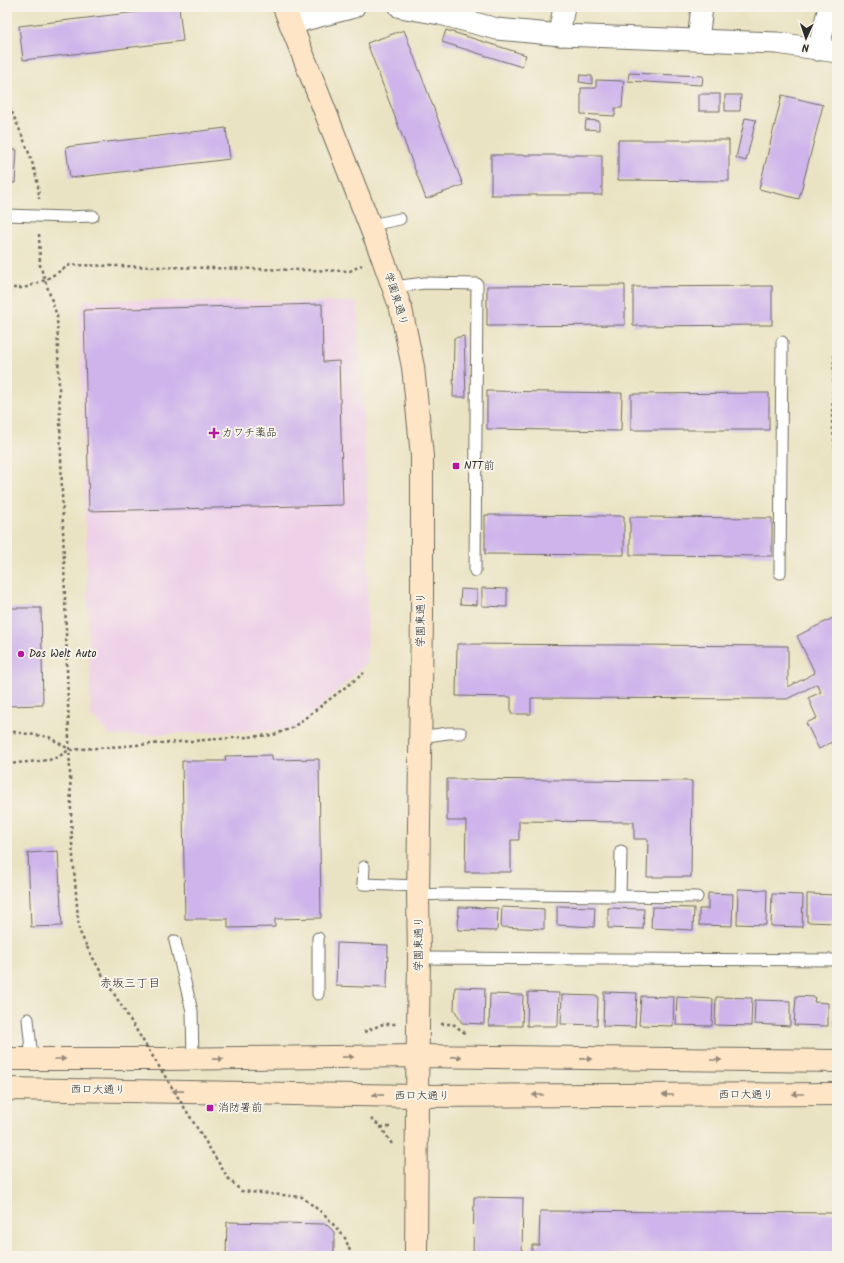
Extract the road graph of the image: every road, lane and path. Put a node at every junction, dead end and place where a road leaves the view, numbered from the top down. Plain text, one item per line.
1 (354, 7) edge
2 (400, 7) edge
3 (564, 7) edge
4 (702, 7) edge
5 (828, 7) edge
6 (440, 10) edge
7 (288, 17) edge
8 (561, 36) junction
9 (698, 40) junction
10 (827, 51) edge
11 (7, 215) edge
12 (93, 216) dead end
13 (400, 219) dead end
14 (371, 225) junction
15 (382, 256) junction
16 (393, 287) junction
17 (7, 288) edge
18 (57, 316) dead end
19 (837, 319) edge
20 (782, 342) dead end
21 (837, 467) edge
22 (475, 571) dead end
23 (780, 573) dead end
24 (364, 673) dead end
25 (7, 731) edge
26 (461, 733) dead end
27 (420, 737) junction
28 (69, 750) junction
29 (7, 764) edge
30 (621, 851) dead end
31 (364, 868) dead end
32 (418, 890) junction
33 (620, 896) junction
34 (698, 897) dead end
35 (318, 938) dead end
36 (175, 940) dead end
37 (419, 958) junction
38 (837, 960) edge
39 (318, 994) dead end
40 (28, 1019) dead end
41 (417, 1056) junction
42 (7, 1059) edge
43 (32, 1059) junction
44 (193, 1059) junction
45 (837, 1061) edge
46 (7, 1089) edge
47 (837, 1094) edge
48 (417, 1096) junction
49 (352, 1256) edge
50 (416, 1256) edge

1 - 7 street
2 - 6 street
3 - 8 street
4 - 9 street
5 - 10 street
6 - 8 street
7 - 14 street, 学園東通り
8 - 9 street
9 - 10 street
11 - 12 lane
13 - 14 lane
14 - 15 street, 学園東通り
15 - 16 street, 学園東通り
15 - 17 path
16 - 22 lane
16 - 27 street, 学園東通り
18 - 28 path
19 - 21 path
20 - 23 lane
24 - 28 path
25 - 28 path
26 - 27 lane
27 - 32 street, 学園東通り
28 - 29 path
28 - 49 path, bridge
30 - 33 lane
31 - 32 lane
32 - 33 lane
32 - 37 street, 学園東通り
33 - 34 lane
35 - 39 lane
36 - 44 lane
37 - 38 lane
37 - 41 street, 学園東通り
40 - 43 lane
44 -> 41 street
41 -> 45 street
41 - 48 street, 学園東通り
42 - 43 street
43 -> 44 street
48 -> 46 street, 西口大通り
47 -> 48 street, 西口大通り
48 - 50 street, 学園東通り

